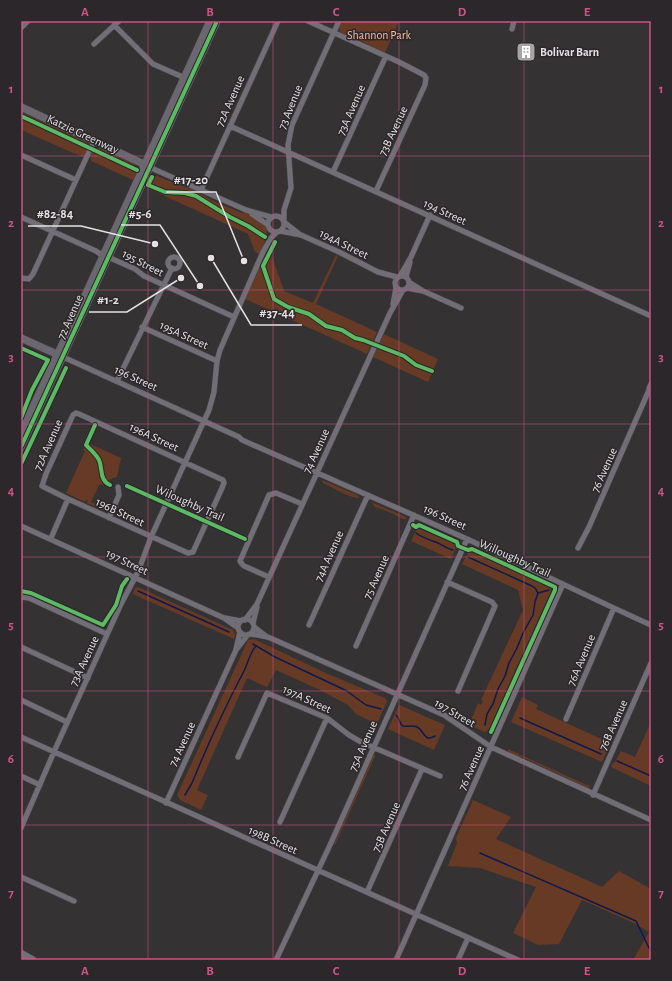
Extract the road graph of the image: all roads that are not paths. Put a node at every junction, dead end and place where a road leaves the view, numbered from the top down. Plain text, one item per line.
1 (28, 21) edge
2 (118, 21) edge
3 (212, 21) edge
4 (217, 21) edge
5 (278, 21) edge
6 (308, 21) edge
7 (339, 21) edge
8 (514, 21) edge
9 (114, 25) junction
10 (21, 28) edge
11 (512, 29) dead end
12 (334, 32) junction
13 (94, 44) dead end
14 (203, 50) junction
15 (386, 56) junction
16 (185, 78) junction
17 (21, 107) edge
18 (230, 126) junction
19 (94, 142) junction
20 (289, 152) junction
21 (21, 155) edge
22 (147, 166) junction
23 (333, 172) junction
24 (76, 180) junction
25 (201, 190) junction
26 (376, 191) junction
27 (286, 205) junction
28 (246, 210) junction
29 (430, 215) junction
30 (273, 216) junction
31 (21, 217) edge
32 (284, 221) junction
33 (268, 227) junction
34 (52, 231) junction
35 (279, 231) junction
36 (301, 235) junction
37 (263, 252) junction
38 (105, 256) junction
39 (411, 257) junction
40 (172, 268) dead end
41 (378, 272) junction
42 (398, 276) junction
43 (406, 277) junction
44 (21, 278) edge
45 (409, 282) junction
46 (163, 285) junction
47 (396, 286) junction
48 (405, 289) junction
49 (423, 291) junction
50 (393, 307) junction
51 (461, 308) dead end
52 (651, 316) edge
53 (234, 317) junction
54 (142, 327) junction
55 (21, 338) edge
56 (60, 356) junction
57 (218, 361) junction
58 (117, 381) junction
59 (651, 384) edge
60 (650, 392) edge
61 (76, 413) joint
62 (204, 420) junction
63 (21, 432) edge
64 (21, 447) edge
65 (185, 462) junction
66 (317, 472) junction
67 (42, 486) joint
68 (118, 487) dead end
69 (368, 495) junction
70 (68, 499) junction
71 (302, 504) junction
72 (414, 516) junction
73 (108, 518) junction
74 (21, 526) edge
75 (151, 537) junction
76 (50, 538) junction
77 (467, 539) junction
78 (578, 548) dead end
79 (191, 553) joint
80 (135, 577) junction
81 (269, 577) junction
82 (447, 582) junction
83 (564, 584) junction
84 (21, 597) edge
85 (257, 604) junction
86 (614, 608) junction
87 (224, 618) junction
88 (243, 620) junction
89 (254, 625) junction
90 (309, 625) dead end
91 (651, 625) edge
92 (239, 630) junction
93 (108, 634) junction
94 (249, 635) junction
95 (268, 637) junction
96 (356, 646) dead end
97 (21, 647) edge
98 (236, 650) junction
99 (651, 663) edge
100 (88, 678) junction
101 (458, 691) dead end
102 (396, 695) junction
103 (21, 700) edge
104 (327, 718) junction
105 (566, 719) dead end
106 (67, 722) junction
107 (21, 737) edge
108 (373, 747) junction
109 (491, 747) junction
110 (54, 751) junction
111 (238, 757) dead end
112 (422, 769) junction
113 (21, 776) edge
114 (440, 776) dead end
115 (40, 785) junction
116 (593, 794) junction
117 (166, 802) junction
118 (651, 820) edge
119 (280, 822) dead end
120 (21, 828) edge
121 (317, 871) junction
122 (21, 877) edge
123 (367, 892) junction
124 (74, 901) dead end
125 (416, 915) junction
126 (468, 938) junction
127 (22, 955) edge
128 (32, 960) edge
129 (276, 960) edge
130 (396, 960) edge
131 (458, 960) edge
132 (518, 960) edge

1 - 10 street
2 - 9 street
3 - 14 main road
3 - 16 main road, 72 Avenue
4 - 14 main road, 72 Avenue
5 - 18 street, 72A Avenue
6 - 12 street
7 - 12 street, 73 Avenue
8 - 11 street
9 - 13 street
9 - 16 street
12 - 15 street
12 - 20 street, 73 Avenue
14 - 22 main road, 72 Avenue
15 - 23 street, 73A Avenue
15 - 26 street, 73B Avenue
16 - 22 main road, 72 Avenue
17 - 19 main road
18 - 20 street, 194 Street
18 - 25 street, 72A Avenue
19 - 22 main road
19 - 24 street
20 - 23 street, 194 Street
20 - 27 street, 73 Avenue
21 - 24 street
22 - 25 street
22 - 38 main road, 72 Avenue
23 - 26 street, 194 Street
24 - 34 street
25 - 28 street
26 - 29 street, 194 Street
27 - 30 street
27 - 32 street, 73 Avenue
28 - 30 street
28 - 33 street
29 - 39 street
29 - 52 street, 194 Street
30 - 32 street
30 - 33 street
31 - 34 street, 195 Street
32 - 35 street
32 - 36 street, 194A Street
33 - 35 street
33 - 37 street
34 - 38 street, 195 Street
34 - 44 street
35 - 36 street, 194A Street
35 - 37 street
36 - 41 street, 194A Street
37 - 53 street
38 - 46 street, 195 Street
38 - 56 main road, 72 Avenue
38 - 56 main road, 72 Avenue
39 - 42 street
39 - 43 street
40 - 46 street
41 - 42 street, 194A Street
41 - 47 street, 194A Street
42 - 43 street, 194A Street
42 - 47 street, 74 Avenue
43 - 45 street
45 - 48 street, 74 Avenue
45 - 49 street
46 - 53 street, 195 Street
46 - 54 street
47 - 48 street, 194A Street
47 - 50 street, 74 Avenue
48 - 49 street
48 - 50 street, 74 Avenue
49 - 51 street
50 - 66 street, 74 Avenue
53 - 57 street
54 - 57 street, 195A Street
54 - 58 street
55 - 56 main road, 196 Street
56 - 58 street, 196 Street
56 - 63 main road, 72 Avenue
56 - 64 main road, 72 Avenue
57 - 62 street, 73A Avenue
58 - 62 street, 196 Street
59 - 60 street, 76 Avenue
60 - 78 street, 76 Avenue
61 - 65 street, 196A Street
61 - 67 street, 72A Avenue
62 - 65 street, 73A Avenue
62 - 66 street, 196 Street
65 - 75 street, 73A Avenue
65 - 79 street, 196A Street
66 - 69 street, 196 Street
66 - 71 street, 74 Avenue
67 - 70 street, 196B Street
68 - 73 street
69 - 72 street, 196 Street
69 - 90 street, 74A Avenue
70 - 73 street, 196B Street
70 - 76 street
71 - 81 street, 74 Avenue
71 - 81 street
72 - 77 street, 196 Street
72 - 96 street, 75 Avenue
73 - 75 street, 196B Street
74 - 76 street, 197 Street
75 - 79 street, 196B Street
75 - 80 street, 73A Avenue
76 - 80 street, 197 Street
77 - 82 street, 75A Avenue
77 - 83 street, 196 Street
80 - 87 street, 197 Street
80 - 93 street, 73A Avenue
81 - 85 street, 74 Avenue
82 - 101 street
82 - 102 street, 75A Avenue
83 - 86 street, 196 Street
83 - 109 street, 76 Avenue
84 - 93 street
85 - 88 street, 74 Avenue
85 - 89 street, 74 Avenue
86 - 91 street, 196 Street
86 - 105 street, 76A Avenue
87 - 88 street, 197 Street
87 - 92 street, 197 Street
88 - 89 street
88 - 92 street
89 - 94 street
89 - 95 street, 197 Street
92 - 94 street
92 - 98 street, 74 Avenue
93 - 100 street, 73A Avenue
94 - 95 street, 197 Street
94 - 98 street, 74 Avenue
95 - 102 street, 197 Street
97 - 100 street
98 - 117 street, 74 Avenue
99 - 116 street, 76B Avenue
100 - 106 street, 73A Avenue
102 - 108 street, 75A Avenue
102 - 109 street, 197 Street
103 - 106 street
104 - 108 street, 197A Street
104 - 111 street, 197A Street
104 - 119 street
106 - 110 street, 73A Avenue
107 - 110 street, 198B Street
108 - 112 street, 197A Street
108 - 121 street, 75A Avenue
109 - 116 street, 197 Street
109 - 125 street, 76 Avenue
110 - 115 street, 73A Avenue
110 - 117 street, 198B Street
112 - 114 street, 197A Street
112 - 123 street, 75B Avenue
113 - 115 street
115 - 120 street, 73A Avenue
116 - 118 street, 197 Street
117 - 121 street, 198B Street
121 - 123 street, 198B Street
121 - 129 street, 75A Avenue
122 - 124 street
123 - 125 street, 198B Street
125 - 126 street, 198B Street
125 - 130 street, 76 Avenue
126 - 131 street
126 - 132 street, 198B Street
127 - 128 main road

